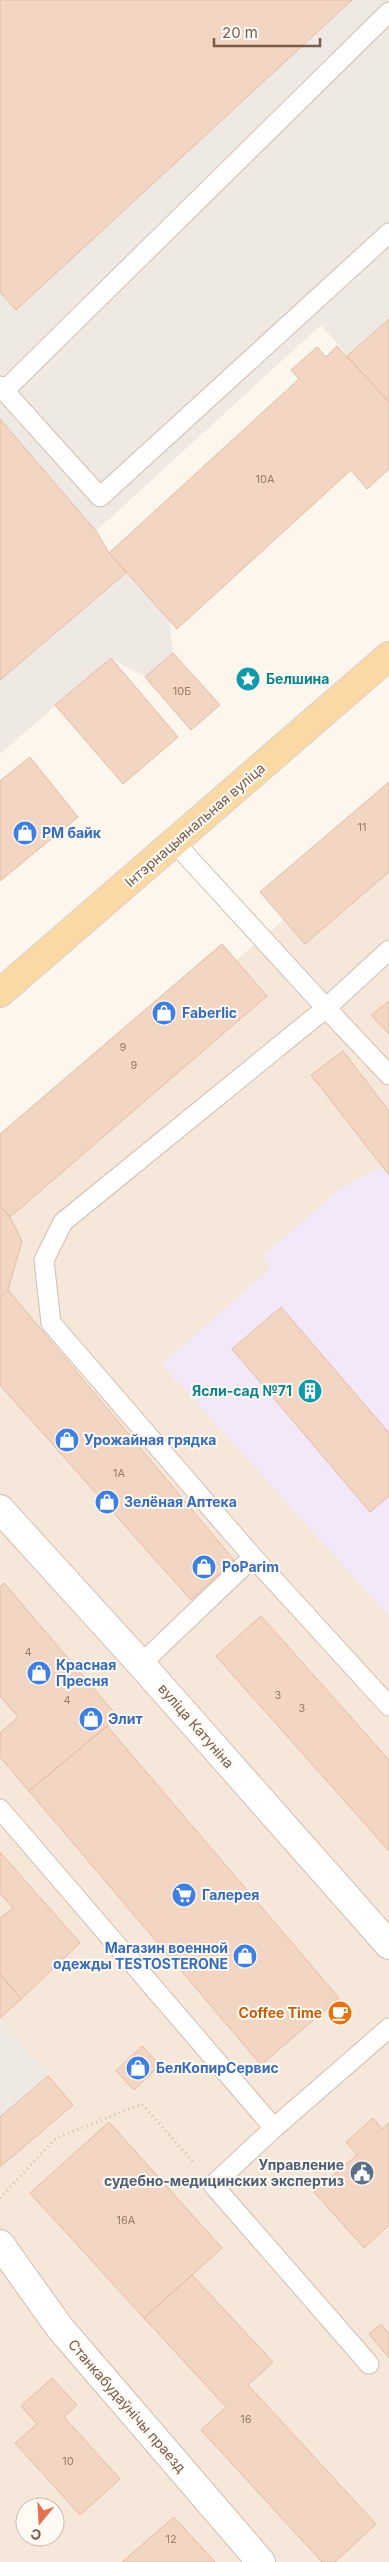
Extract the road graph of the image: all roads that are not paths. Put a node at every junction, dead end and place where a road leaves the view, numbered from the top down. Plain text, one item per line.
1 (389, 12) edge
2 (389, 233) edge
3 (2, 389) edge
4 (389, 656) edge
5 (175, 843) junction
6 (389, 950) edge
7 (0, 992) edge
8 (326, 1008) junction
9 (389, 1075) edge
10 (0, 1509) edge
11 (253, 1557) junction
12 (141, 1664) junction
13 (389, 1706) edge
14 (0, 1809) edge
15 (389, 1945) edge
16 (389, 2028) edge
17 (274, 2128) junction
18 (0, 2244) edge
19 (369, 2364) dead end
20 (261, 2562) edge

1 - 3 lane
2 - 3 lane
4 - 5 main road, Інтэрнацыянальная вуліца
5 - 7 main road, Інтэрнацыянальная вуліца
5 - 8 lane
6 - 8 lane
8 - 9 lane
8 - 11 lane
10 - 12 street, вуліца Катуніна
11 - 12 lane
11 - 13 lane
12 - 15 street, вуліца Катуніна
14 - 17 lane
16 - 17 lane
17 - 19 lane
18 - 20 street, Станкабудаўнічы праезд

